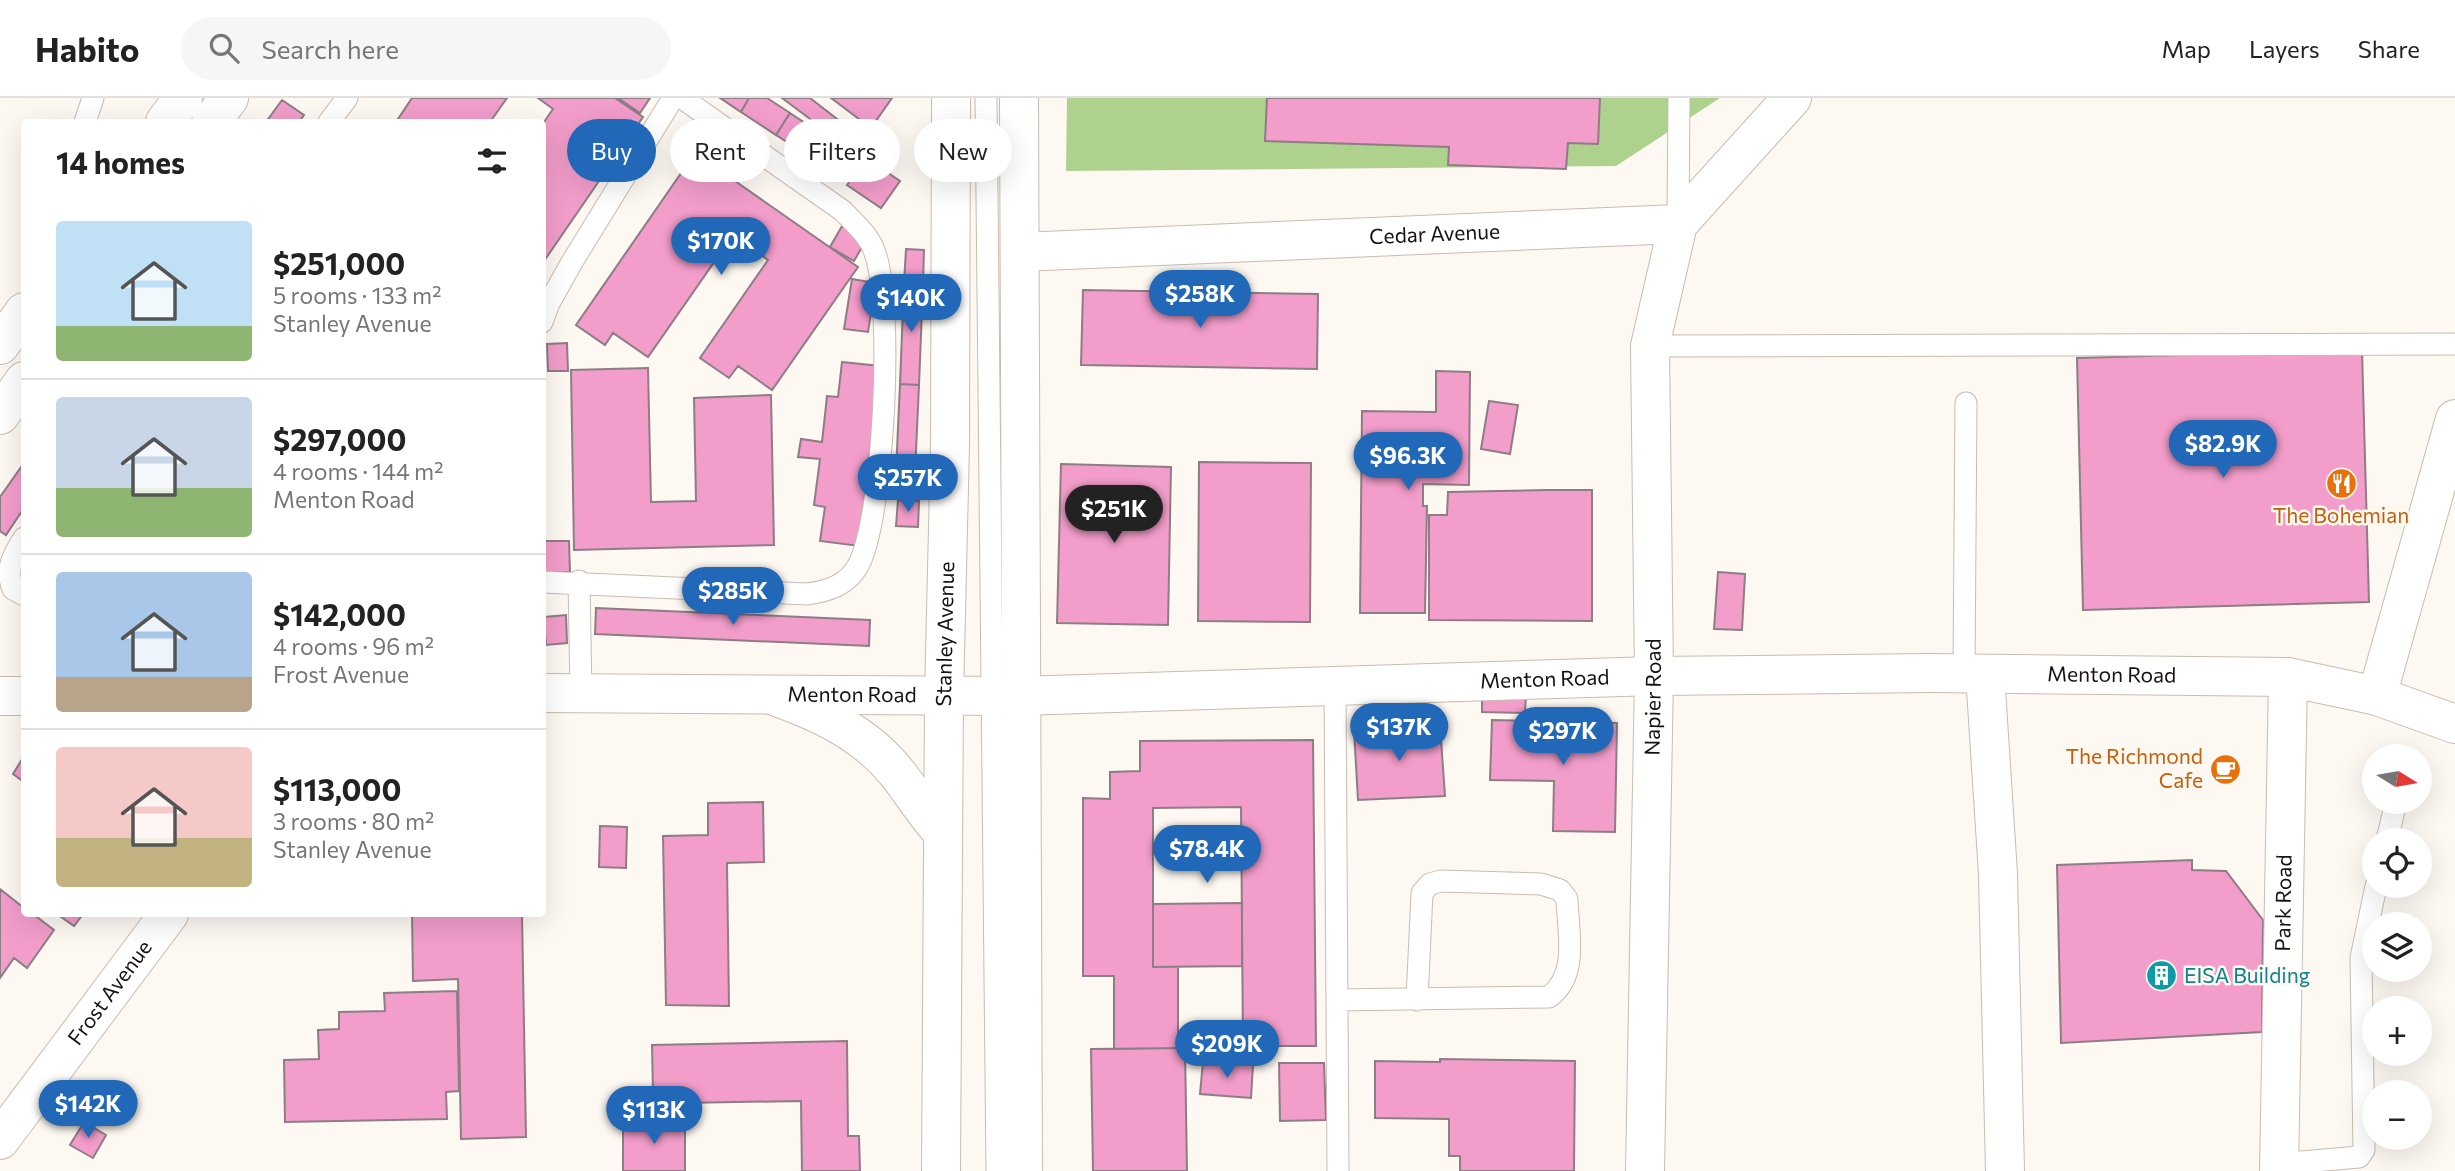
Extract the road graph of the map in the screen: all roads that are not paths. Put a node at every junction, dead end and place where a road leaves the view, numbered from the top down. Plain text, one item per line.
1 (93, 98) edge
2 (183, 98) edge
3 (229, 98) edge
4 (347, 98) edge
5 (673, 98) edge
6 (682, 98) edge
7 (951, 98) edge
8 (986, 98) edge
9 (1019, 98) edge
10 (1679, 98) edge
11 (1792, 98) edge
12 (86, 119) edge
13 (166, 119) edge
14 (213, 119) edge
15 (331, 119) edge
16 (1678, 224) junction
17 (1020, 252) junction
18 (546, 311) edge
19 (21, 316) edge
20 (2455, 344) edge
21 (0, 345) edge
22 (1650, 346) junction
23 (21, 385) edge
24 (1966, 403) dead end
25 (0, 415) edge
26 (2453, 435) edge
27 (21, 542) edge
28 (579, 581) junction
29 (546, 582) edge
30 (21, 593) edge
31 (1975, 674) junction
32 (1654, 676) junction
33 (2288, 677) junction
34 (1335, 685) junction
35 (546, 693) edge
36 (581, 694) junction
37 (21, 695) edge
38 (0, 696) edge
39 (774, 696) junction
40 (944, 696) junction
41 (1005, 696) junction
42 (2377, 696) junction
43 (2455, 723) edge
44 (943, 833) junction
45 (2374, 898) edge
46 (167, 917) edge
47 (1337, 1000) junction
48 (1417, 1000) junction
49 (0, 1140) edge
50 (2279, 1168) edge
51 (941, 1171) edge
52 (997, 1171) edge
53 (1023, 1171) edge
54 (1338, 1171) edge
55 (1645, 1171) edge
56 (2005, 1171) edge

1 - 12 lane
2 - 13 street
3 - 14 street
4 - 15 lane
5 - 18 lane
6 - 28 lane
7 - 40 street, Stanley Avenue
8 - 41 lane
9 - 17 street
10 - 16 lane
11 - 16 street
16 - 17 street, Cedar Avenue
16 - 22 street, Napier Road
17 - 41 street
19 - 21 street
20 - 22 lane
22 - 32 street, Napier Road
23 - 25 street
24 - 31 lane
26 - 42 street
27 - 30 lane
28 - 29 lane
28 - 36 lane
31 - 32 street, Menton Road
31 - 33 street, Menton Road
31 - 56 street
32 - 34 street, Menton Road
32 - 55 street, Napier Road
33 - 42 street, Menton Road
33 - 50 street, Park Road
34 - 41 street, Menton Road
34 - 47 lane
35 - 36 street, Menton Road
36 - 39 street, Menton Road
37 - 38 street
39 - 40 street, Menton Road
39 - 44 street
40 - 41 street, Menton Road
40 - 44 street, Stanley Avenue
41 - 52 lane
41 - 53 street
42 - 43 street, Menton Road
44 - 51 street, Stanley Avenue
45 - 50 lane
46 - 49 street, Frost Avenue
47 - 48 lane
47 - 54 lane
48 - 48 lane

